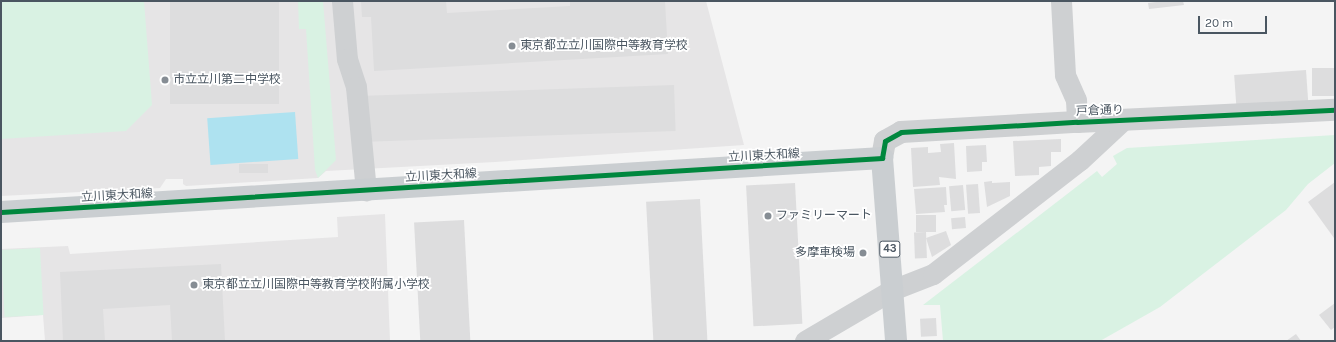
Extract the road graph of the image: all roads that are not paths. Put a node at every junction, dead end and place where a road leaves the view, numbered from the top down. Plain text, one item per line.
1 (342, 1) edge
2 (1061, 1) edge
3 (1335, 110) edge
4 (1123, 120) junction
5 (1077, 122) junction
6 (882, 158) junction
7 (366, 190) junction
8 (1, 212) edge
9 (892, 290) junction
10 (805, 341) edge
11 (896, 341) edge

1 - 7 street
2 - 5 street
3 - 4 street, 戸倉通り
4 - 5 street, 戸倉通り
4 - 9 street
5 - 6 street, 戸倉通り
6 - 7 main road, 立川東大和線
6 - 9 main road, 43
7 - 8 main road, 立川東大和線
9 - 10 street
9 - 11 main road, 43

